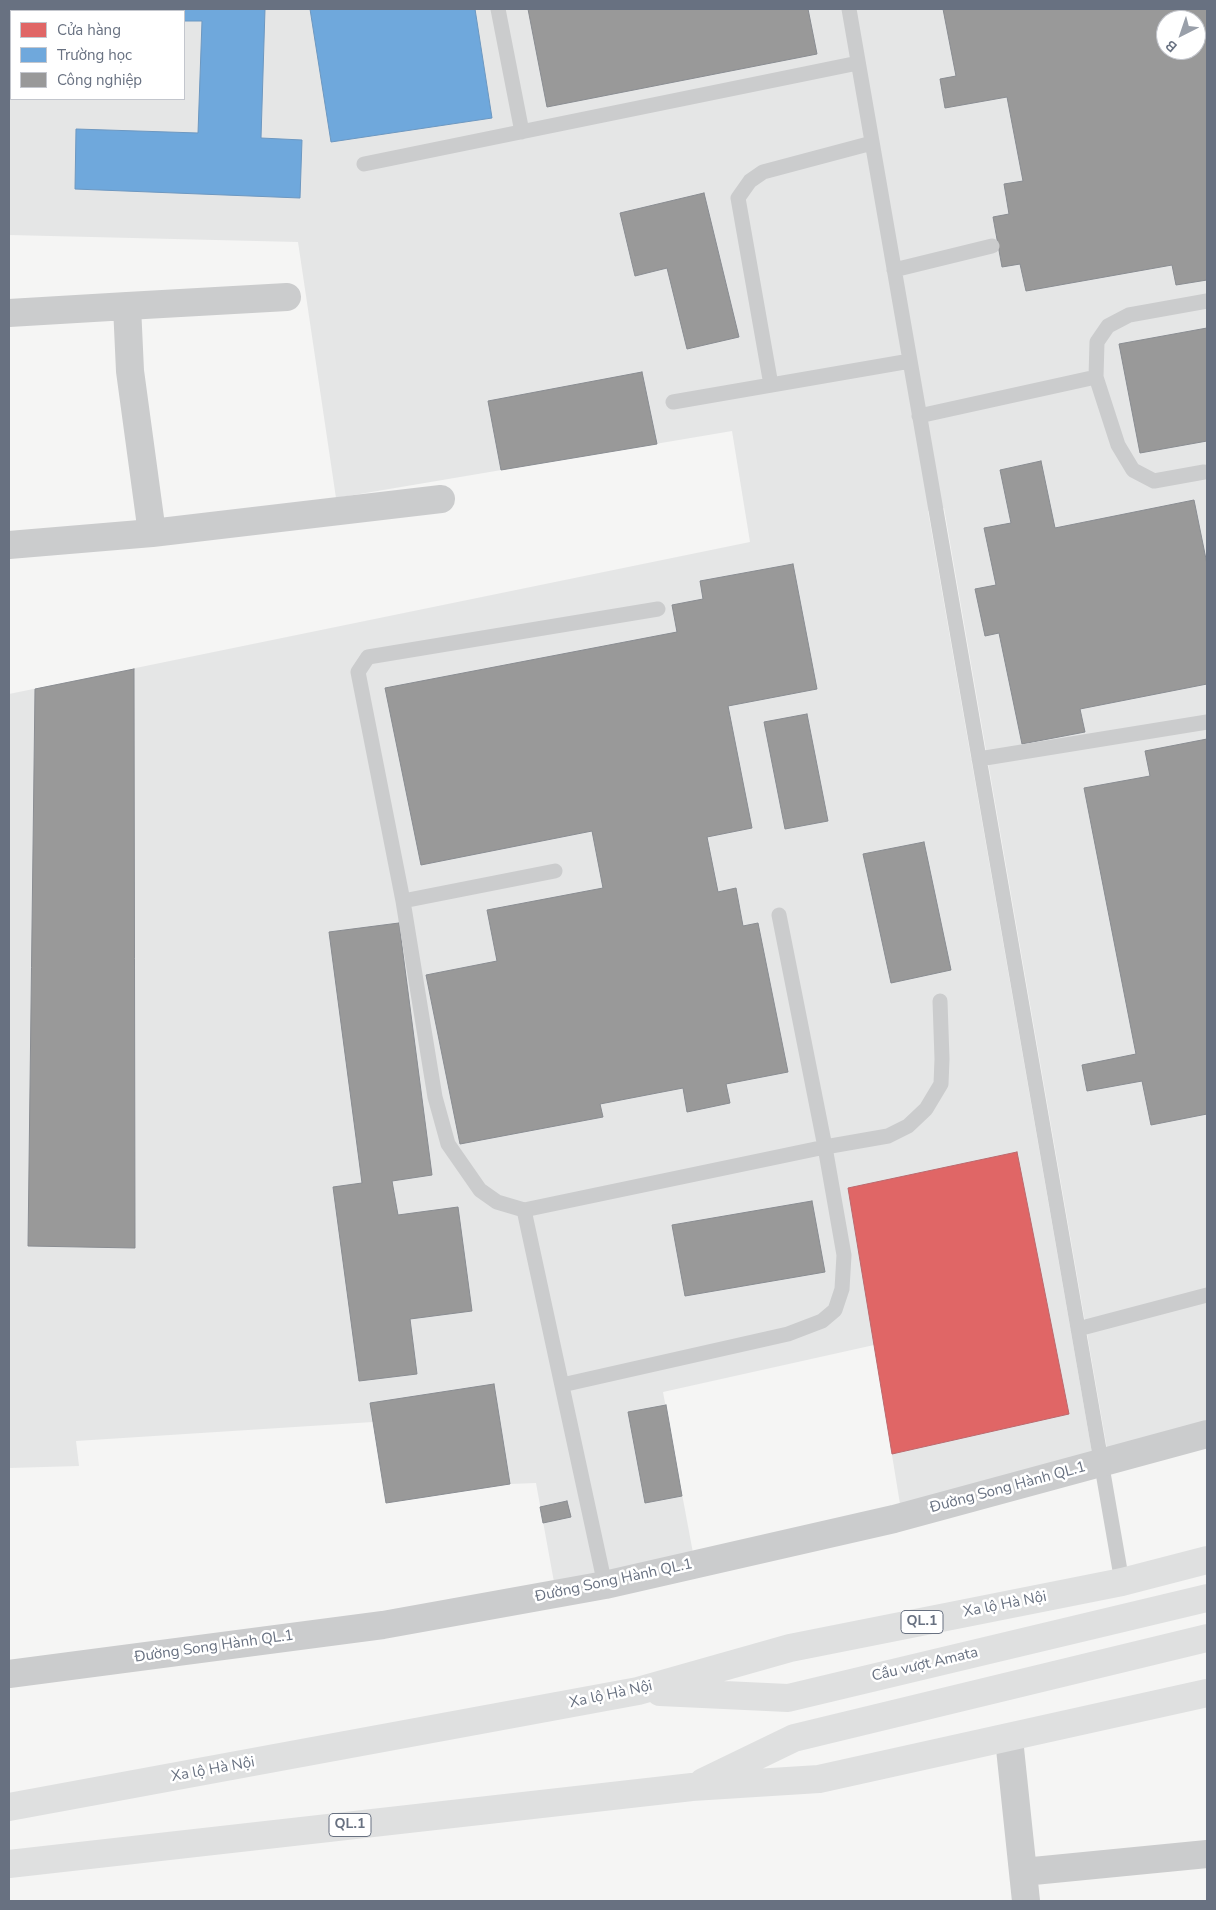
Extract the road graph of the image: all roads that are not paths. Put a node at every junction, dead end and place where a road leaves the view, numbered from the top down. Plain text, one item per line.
1 (498, 9) edge
2 (849, 9) edge
3 (858, 63) junction
4 (522, 132) junction
5 (872, 143) junction
6 (364, 164) dead end
7 (992, 246) dead end
8 (894, 270) junction
9 (287, 297) dead end
10 (1207, 301) edge
11 (127, 306) junction
12 (9, 313) edge
13 (910, 361) junction
14 (1096, 377) junction
15 (771, 385) junction
16 (673, 402) dead end
17 (919, 416) junction
18 (1206, 477) edge
19 (441, 499) dead end
20 (152, 533) junction
21 (9, 545) edge
22 (658, 609) dead end
23 (1207, 722) edge
24 (979, 759) junction
25 (555, 871) dead end
26 (403, 900) junction
27 (780, 915) dead end
28 (940, 1002) dead end
29 (824, 1147) junction
30 (524, 1210) junction
31 (1207, 1295) edge
32 (1078, 1329) junction
33 (562, 1385) junction
34 (1207, 1434) edge
35 (1101, 1464) junction
36 (1207, 1560) edge
37 (1122, 1582) junction
38 (605, 1585) junction
39 (1207, 1598) edge
40 (1207, 1638) edge
41 (9, 1674) edge
42 (638, 1691) junction
43 (1207, 1694) edge
44 (1009, 1738) junction
45 (692, 1787) junction
46 (9, 1808) edge
47 (1207, 1854) edge
48 (9, 1864) edge
49 (1023, 1872) junction
50 (1026, 1901) edge

1 - 4 lane
2 - 3 lane
3 - 4 lane
3 - 5 lane
4 - 6 lane
5 - 8 lane
5 - 15 lane
7 - 8 lane
8 - 13 lane
9 - 11 street
10 - 14 lane
11 - 12 street
11 - 20 street
13 - 15 lane
13 - 17 lane
14 - 17 lane
14 - 18 lane
15 - 16 lane
17 - 24 lane
19 - 20 street
20 - 21 street
22 - 26 lane
23 - 24 lane
24 - 32 lane
25 - 26 lane
26 - 30 lane
27 - 29 lane
28 - 29 lane
29 - 30 lane
29 - 33 lane
30 - 33 lane
31 - 32 lane
32 - 35 lane
33 - 38 lane
34 - 35 street, Đường Song Hành QL.1
35 - 37 lane
35 - 38 street, Đường Song Hành QL.1
36 - 37 highway, Xa lộ Hà Nội / QL.1
37 - 42 highway, Xa lộ Hà Nội / QL.1
38 - 41 street, Đường Song Hành QL.1
39 - 42 highway, Cầu vượt Amata / QL.1
40 - 45 highway, QL.1
42 - 46 highway, Xa lộ Hà Nội / QL.1
43 - 44 highway, QL.1
44 - 45 highway, QL.1
44 - 49 street
45 - 48 highway, QL.1
47 - 49 street
49 - 50 street

